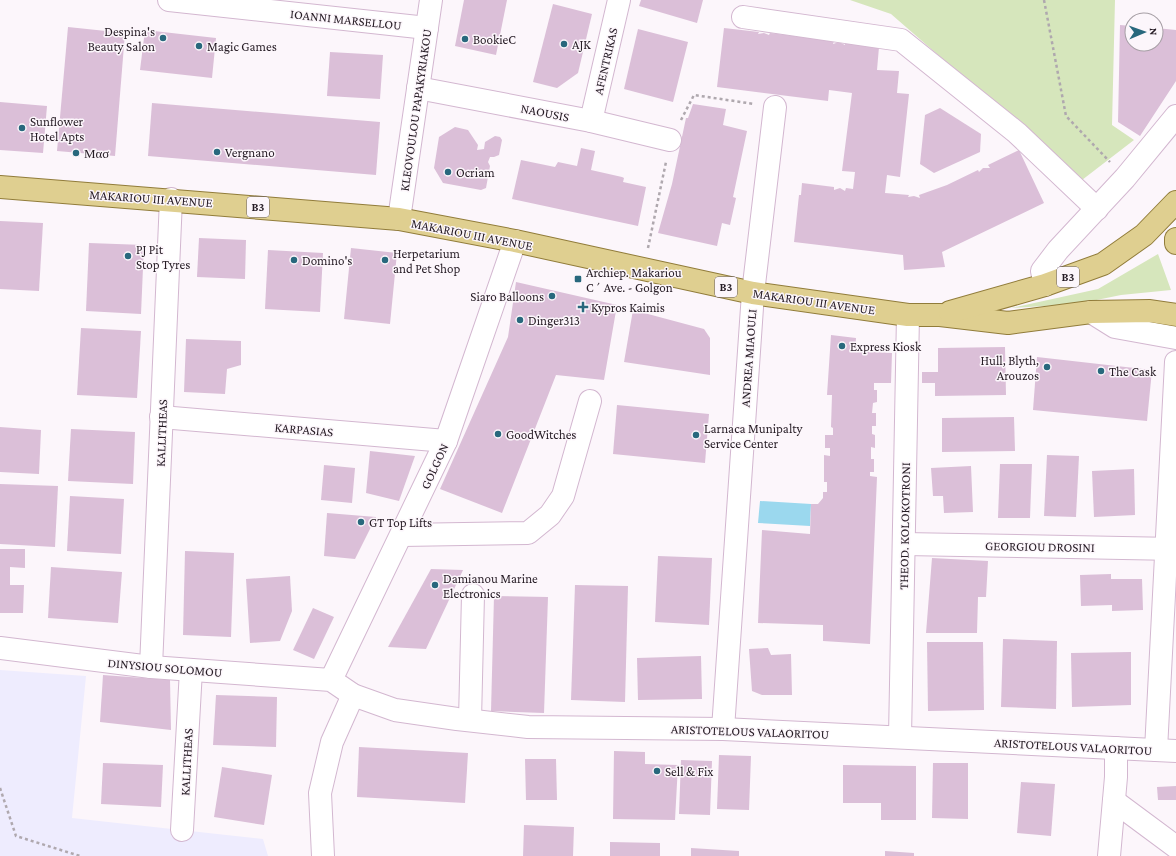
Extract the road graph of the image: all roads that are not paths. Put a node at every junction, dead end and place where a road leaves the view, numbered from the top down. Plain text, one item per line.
1 (169, 0) edge
2 (431, 0) edge
3 (618, 0) edge
4 (743, 17) dead end
5 (427, 28) junction
6 (418, 88) junction
7 (775, 108) road end
8 (1176, 116) edge
9 (591, 121) junction
10 (670, 140) road end
11 (0, 187) edge
12 (171, 199) junction
13 (1176, 202) edge
14 (1097, 209) junction
15 (399, 219) junction
16 (1176, 239) edge
17 (515, 241) junction
18 (1176, 243) edge
19 (1045, 285) junction
20 (753, 293) junction
21 (1091, 312) junction
22 (940, 314) junction
23 (908, 315) junction
24 (1176, 315) edge
25 (1176, 338) edge
26 (1176, 362) edge
27 (590, 401) dead end
28 (162, 417) junction
29 (446, 441) junction
30 (402, 535) junction
31 (904, 544) junction
32 (1171, 549) edge
33 (473, 595) dead end
34 (0, 648) edge
35 (151, 667) junction
36 (191, 670) junction
37 (331, 680) junction
38 (353, 696) junction
39 (470, 720) junction
40 (723, 729) junction
41 (900, 737) junction
42 (1116, 748) junction
43 (1166, 750) edge
44 (1114, 801) junction
45 (182, 830) dead end
46 (1176, 847) edge
47 (323, 856) edge
48 (1109, 856) edge

1 - 5 street, IOANNI MARSELLOU
2 - 5 street, KLEOVOULOU PAPAKYRIAKOU
3 - 9 street, AFENTRIKAS
4 - 14 street
5 - 6 street, KLEOVOULOU PAPAKYRIAKOU
6 - 9 street, NAOUSIS
6 - 15 street, KLEOVOULOU PAPAKYRIAKOU
7 - 20 street, ANDREA MIAOULI
8 - 14 street
9 - 10 street, NAOUSIS
11 - 12 main road, MAKARIOU III AVENUE / B3
12 - 15 main road, MAKARIOU III AVENUE / B3
12 - 28 street, KALLITHEAS
13 - 19 main road, MAKARIOU III AVENUE / B3
14 - 19 street
15 - 17 main road, MAKARIOU III AVENUE / B3
16 - 18 main road
17 - 20 main road, MAKARIOU III AVENUE / B3
17 - 29 street, GOLGON
19 - 22 main road, MAKARIOU III AVENUE / B3
20 - 23 main road, MAKARIOU III AVENUE / B3
20 - 40 street, ANDREA MIAOULI
21 - 22 main road, MAKARIOU III AVENUE / B3
21 - 24 main road, MAKARIOU III AVENUE / B3
21 - 25 street
22 - 23 main road, MAKARIOU III AVENUE / B3
23 - 31 street, THEOD. KOLOKOTRONI
26 - 32 street
27 - 30 street
28 - 29 street, KARPASIAS
28 - 35 street, KALLITHEAS
29 - 30 street, GOLGON
30 - 37 street, GOLGON
31 - 32 street, GEORGIOU DROSINI
31 - 41 street, THEOD. KOLOKOTRONI
32 - 43 street
33 - 39 street
34 - 35 street, DINYSIOU SOLOMOU
35 - 36 street, DINYSIOU SOLOMOU
36 - 37 street, DINYSIOU SOLOMOU
36 - 45 street, KALLITHEAS
37 - 38 street, ARISTOTELOUS VALAORITOU
38 - 39 street, ARISTOTELOUS VALAORITOU
38 - 47 street
39 - 40 street, ARISTOTELOUS VALAORITOU
40 - 41 street, ARISTOTELOUS VALAORITOU
41 - 42 street, ARISTOTELOUS VALAORITOU
42 - 43 street, ARISTOTELOUS VALAORITOU
42 - 44 street
44 - 46 street
44 - 48 street

